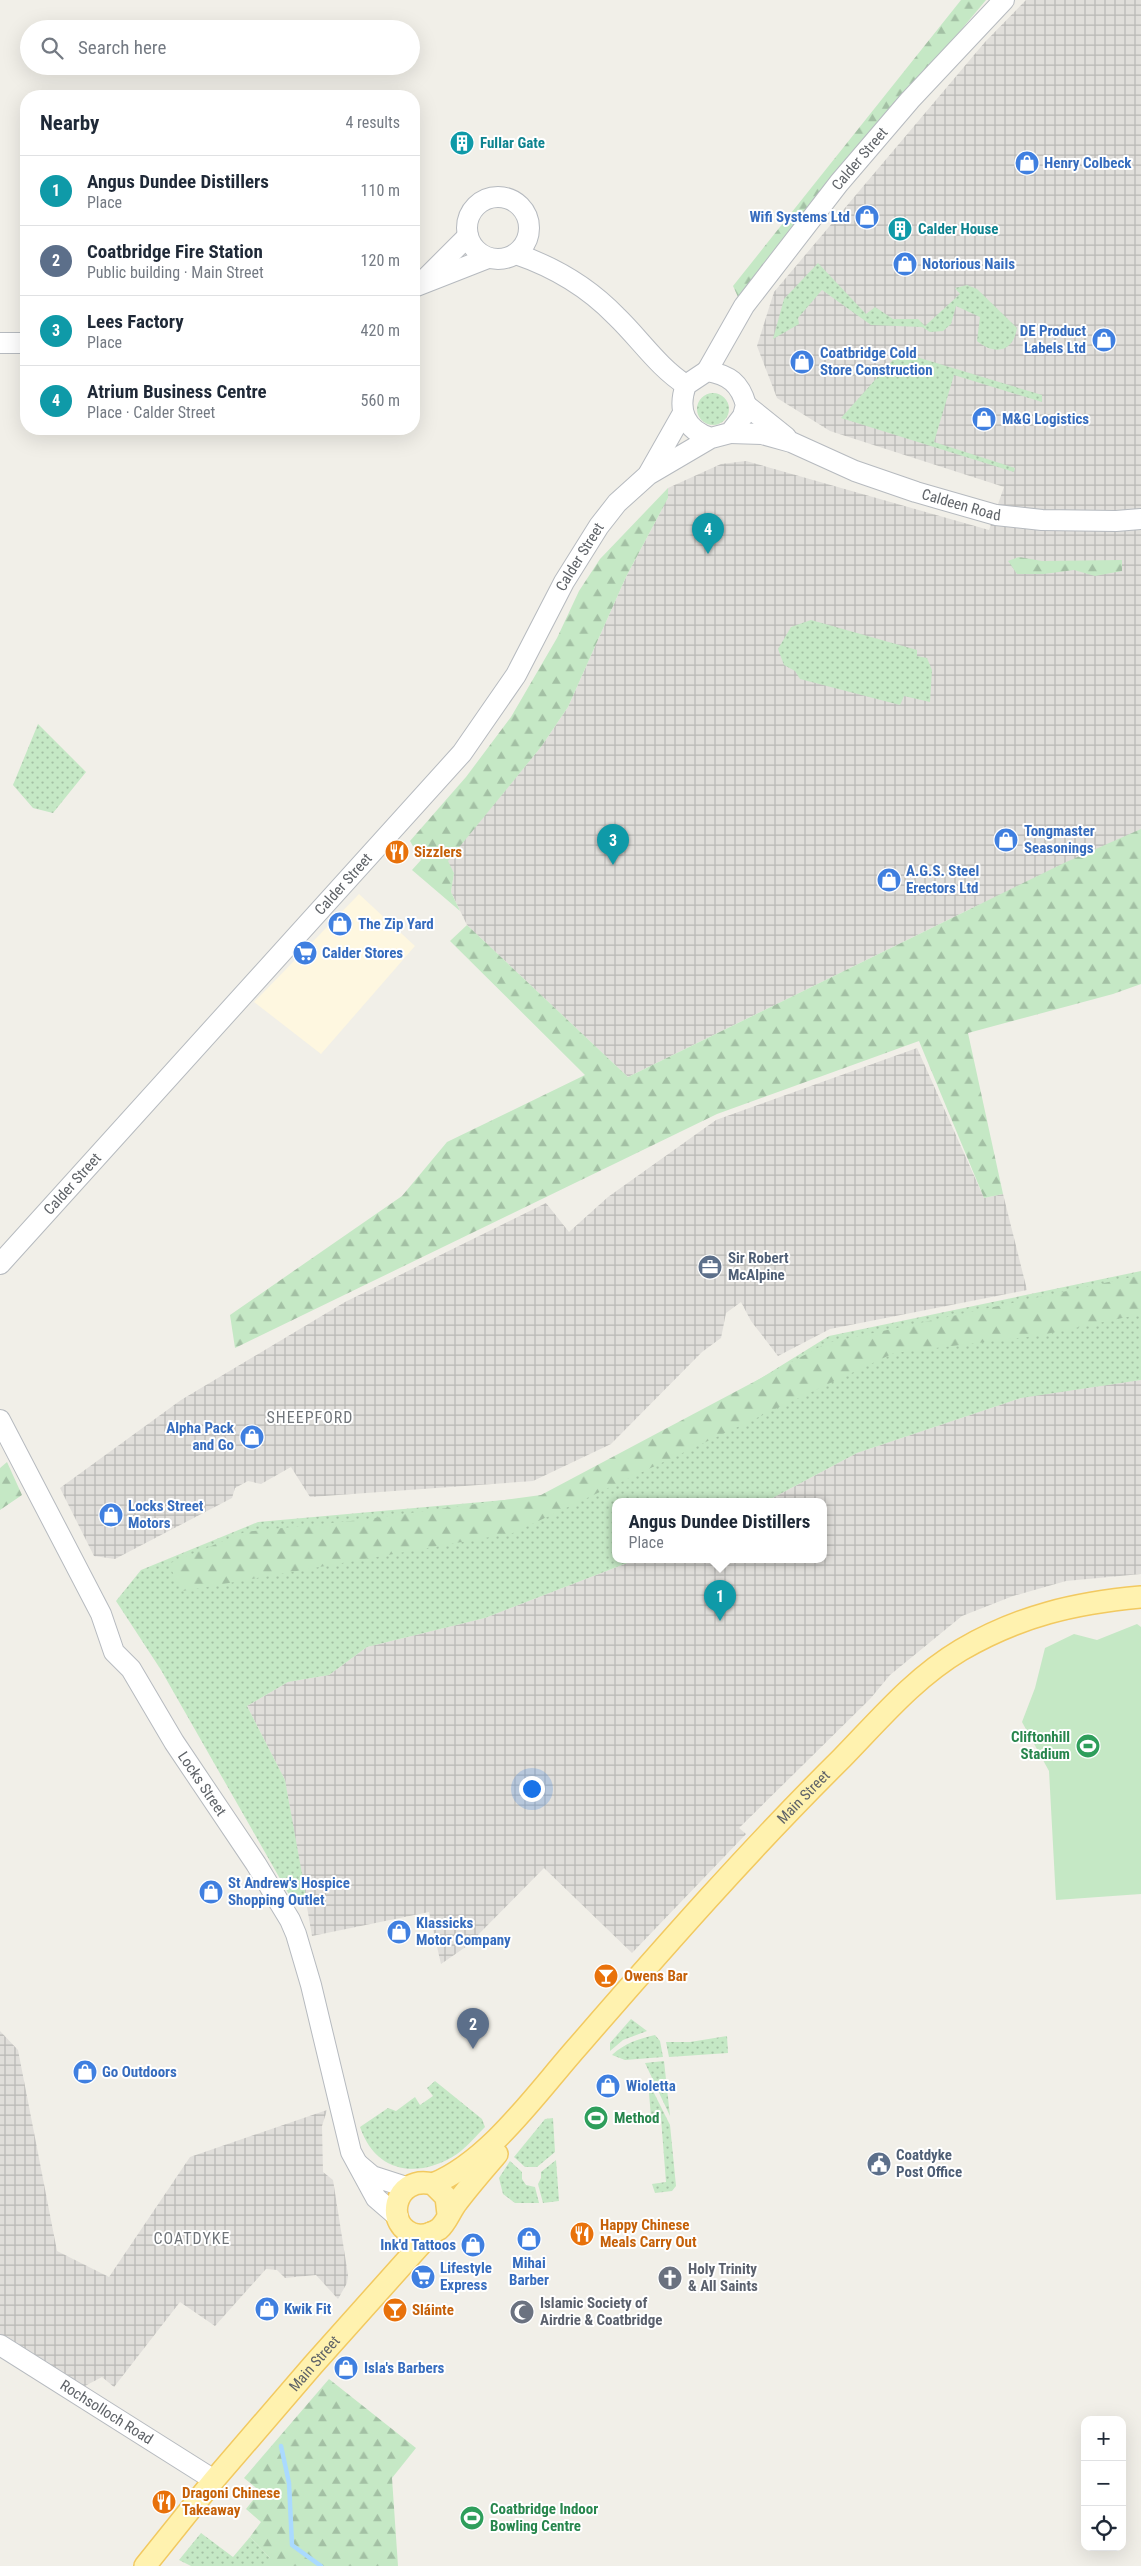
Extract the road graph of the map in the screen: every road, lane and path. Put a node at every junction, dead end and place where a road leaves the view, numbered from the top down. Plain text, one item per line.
1 (1004, 0) edge
2 (529, 228) junction
3 (468, 236) junction
4 (516, 254) junction
5 (488, 258) junction
6 (571, 279) junction
7 (420, 282) edge
8 (420, 284) edge
9 (731, 330) junction
10 (0, 343) edge
11 (20, 343) edge
12 (707, 371) junction
13 (730, 378) junction
14 (686, 385) junction
15 (746, 405) junction
16 (683, 413) junction
17 (720, 436) junction
18 (791, 442) junction
19 (648, 474) junction
20 (1141, 519) edge
21 (0, 1264) edge
22 (0, 1420) edge
23 (1141, 1596) edge
24 (533, 2099) junction
25 (357, 2164) junction
26 (433, 2184) junction
27 (406, 2187) junction
28 (448, 2214) junction
29 (401, 2223) junction
30 (431, 2233) junction
31 (375, 2293) junction
32 (0, 2346) edge
33 (214, 2480) junction
34 (145, 2566) edge

1 - 9 main road, Calder Street
2 - 3 main road
2 - 4 main road
2 - 6 main road
3 - 5 main road
3 - 7 main road
4 - 5 main road
4 - 6 main road
5 - 8 main road
6 - 14 main road
9 - 12 main road, Calder Street
9 - 13 main road, Calder Street
10 - 11 main road
12 - 13 main road
12 - 14 main road, Calder Street
13 - 15 main road
14 - 16 main road, Calder Street
15 - 17 main road, Calder Street
15 - 18 main road, Caldeen Road
16 - 17 main road
16 - 19 main road, Calder Street
17 - 18 main road, Caldeen Road
17 - 19 main road, Calder Street
18 - 20 main road, Caldeen Road
19 - 21 main road, Calder Street
22 - 25 main road, Locks Street
23 - 24 main road, Main Street
24 - 26 main road, Main Street
24 - 28 main road, Main Street
25 - 27 main road
25 - 29 main road, Locks Street
26 - 27 main road, Main Street
26 - 28 main road
27 - 29 main road, Main Street
28 - 30 main road, Main Street
29 - 30 main road
29 - 31 main road, Main Street
30 - 31 main road, Main Street
31 - 33 main road, Main Street
32 - 33 main road, Rochsolloch Road
33 - 34 main road, Main Street

